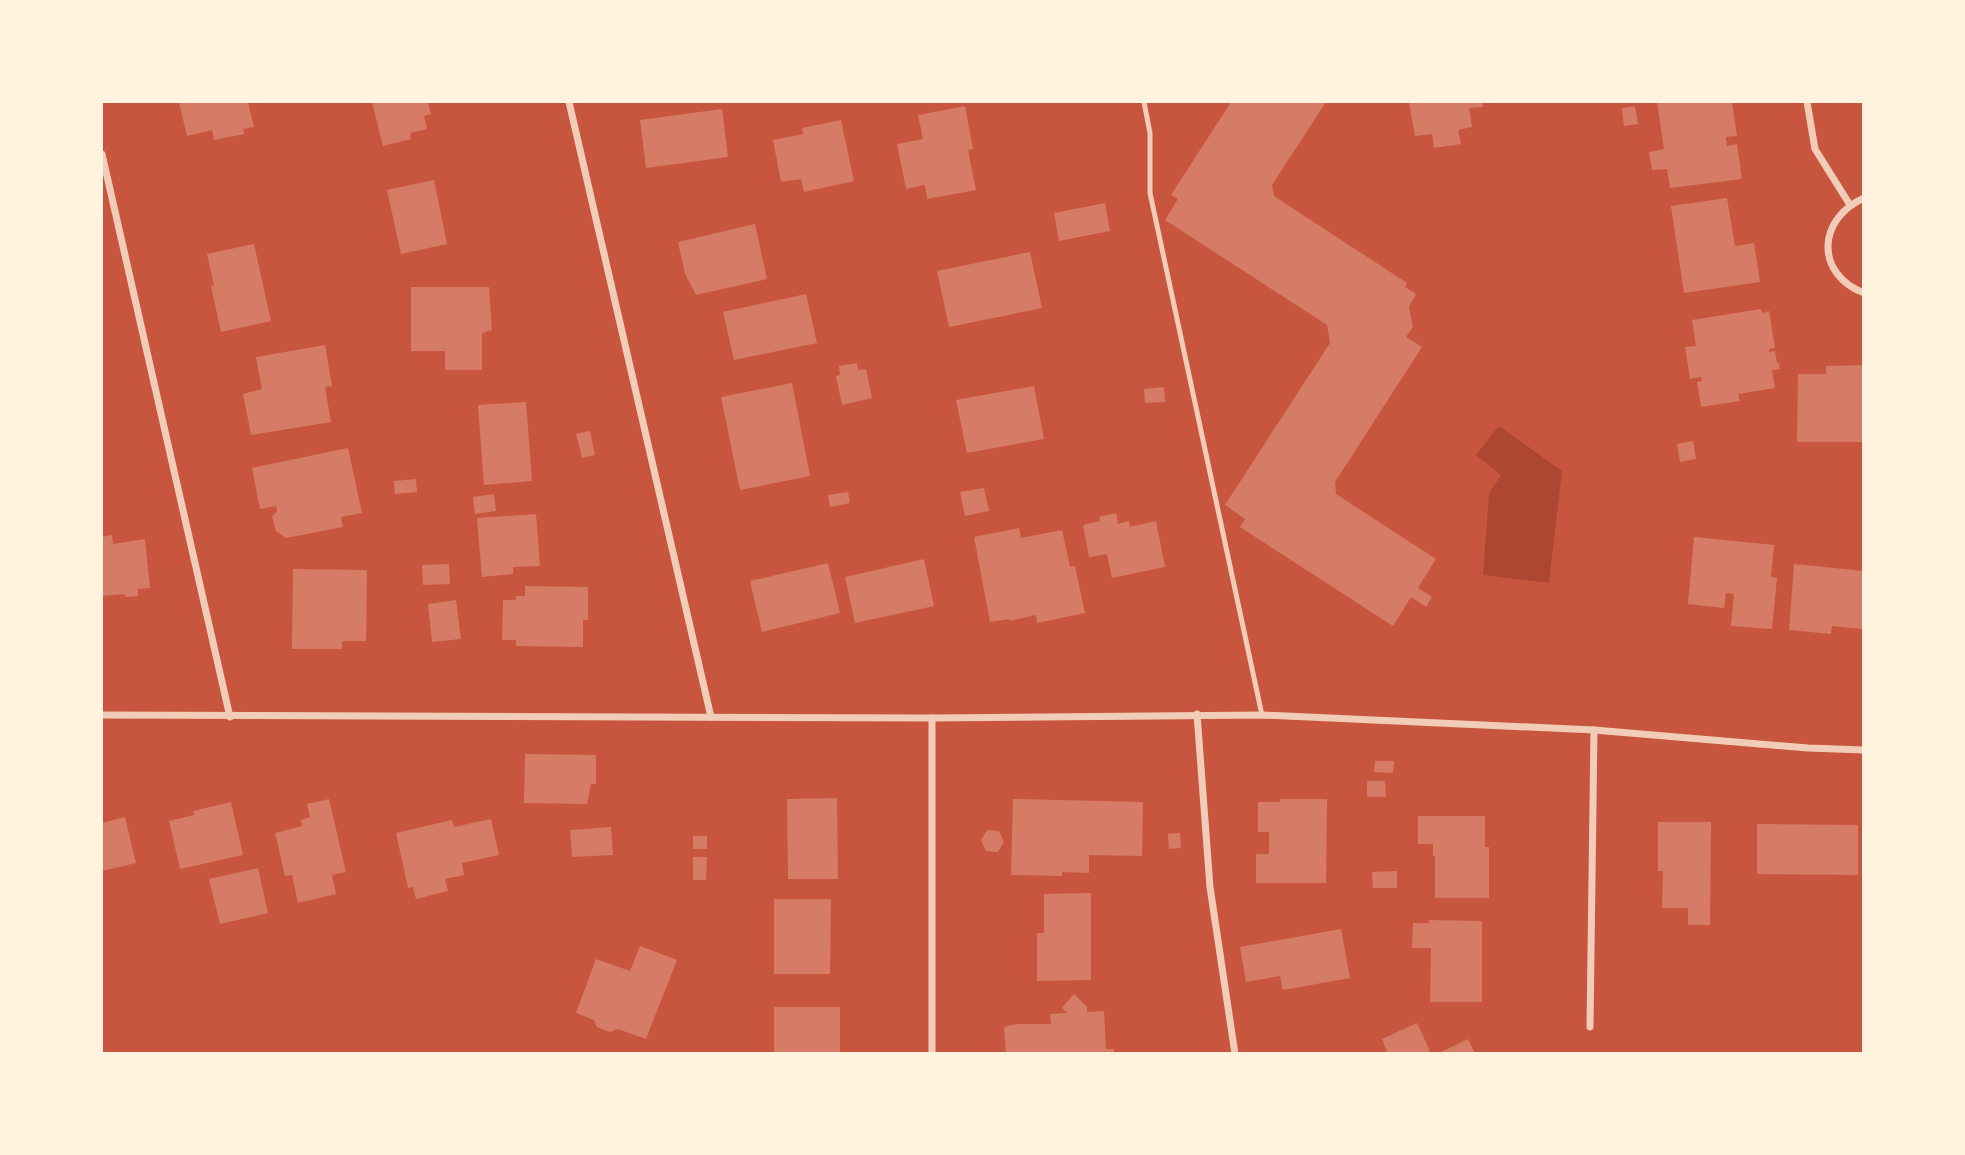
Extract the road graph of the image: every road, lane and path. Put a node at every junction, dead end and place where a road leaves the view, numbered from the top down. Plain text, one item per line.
1 (569, 102) edge
2 (1144, 102) edge
3 (1807, 102) edge
4 (102, 154) edge
5 (1864, 198) edge
6 (1850, 205) junction
7 (1864, 293) edge
8 (1197, 714) junction
9 (102, 715) edge
10 (1262, 715) junction
11 (230, 716) junction
12 (710, 716) junction
13 (932, 718) junction
14 (1594, 730) junction
15 (1864, 750) edge
16 (1590, 1027) dead end
17 (932, 1054) edge
18 (1234, 1054) edge

1 - 12 street
2 - 10 lane
3 - 6 street
4 - 11 street
5 - 6 street
6 - 7 street
8 - 10 street
8 - 13 street
8 - 18 street
9 - 11 street
10 - 14 street
11 - 12 street
12 - 13 street
13 - 17 street
14 - 15 street
14 - 16 street

